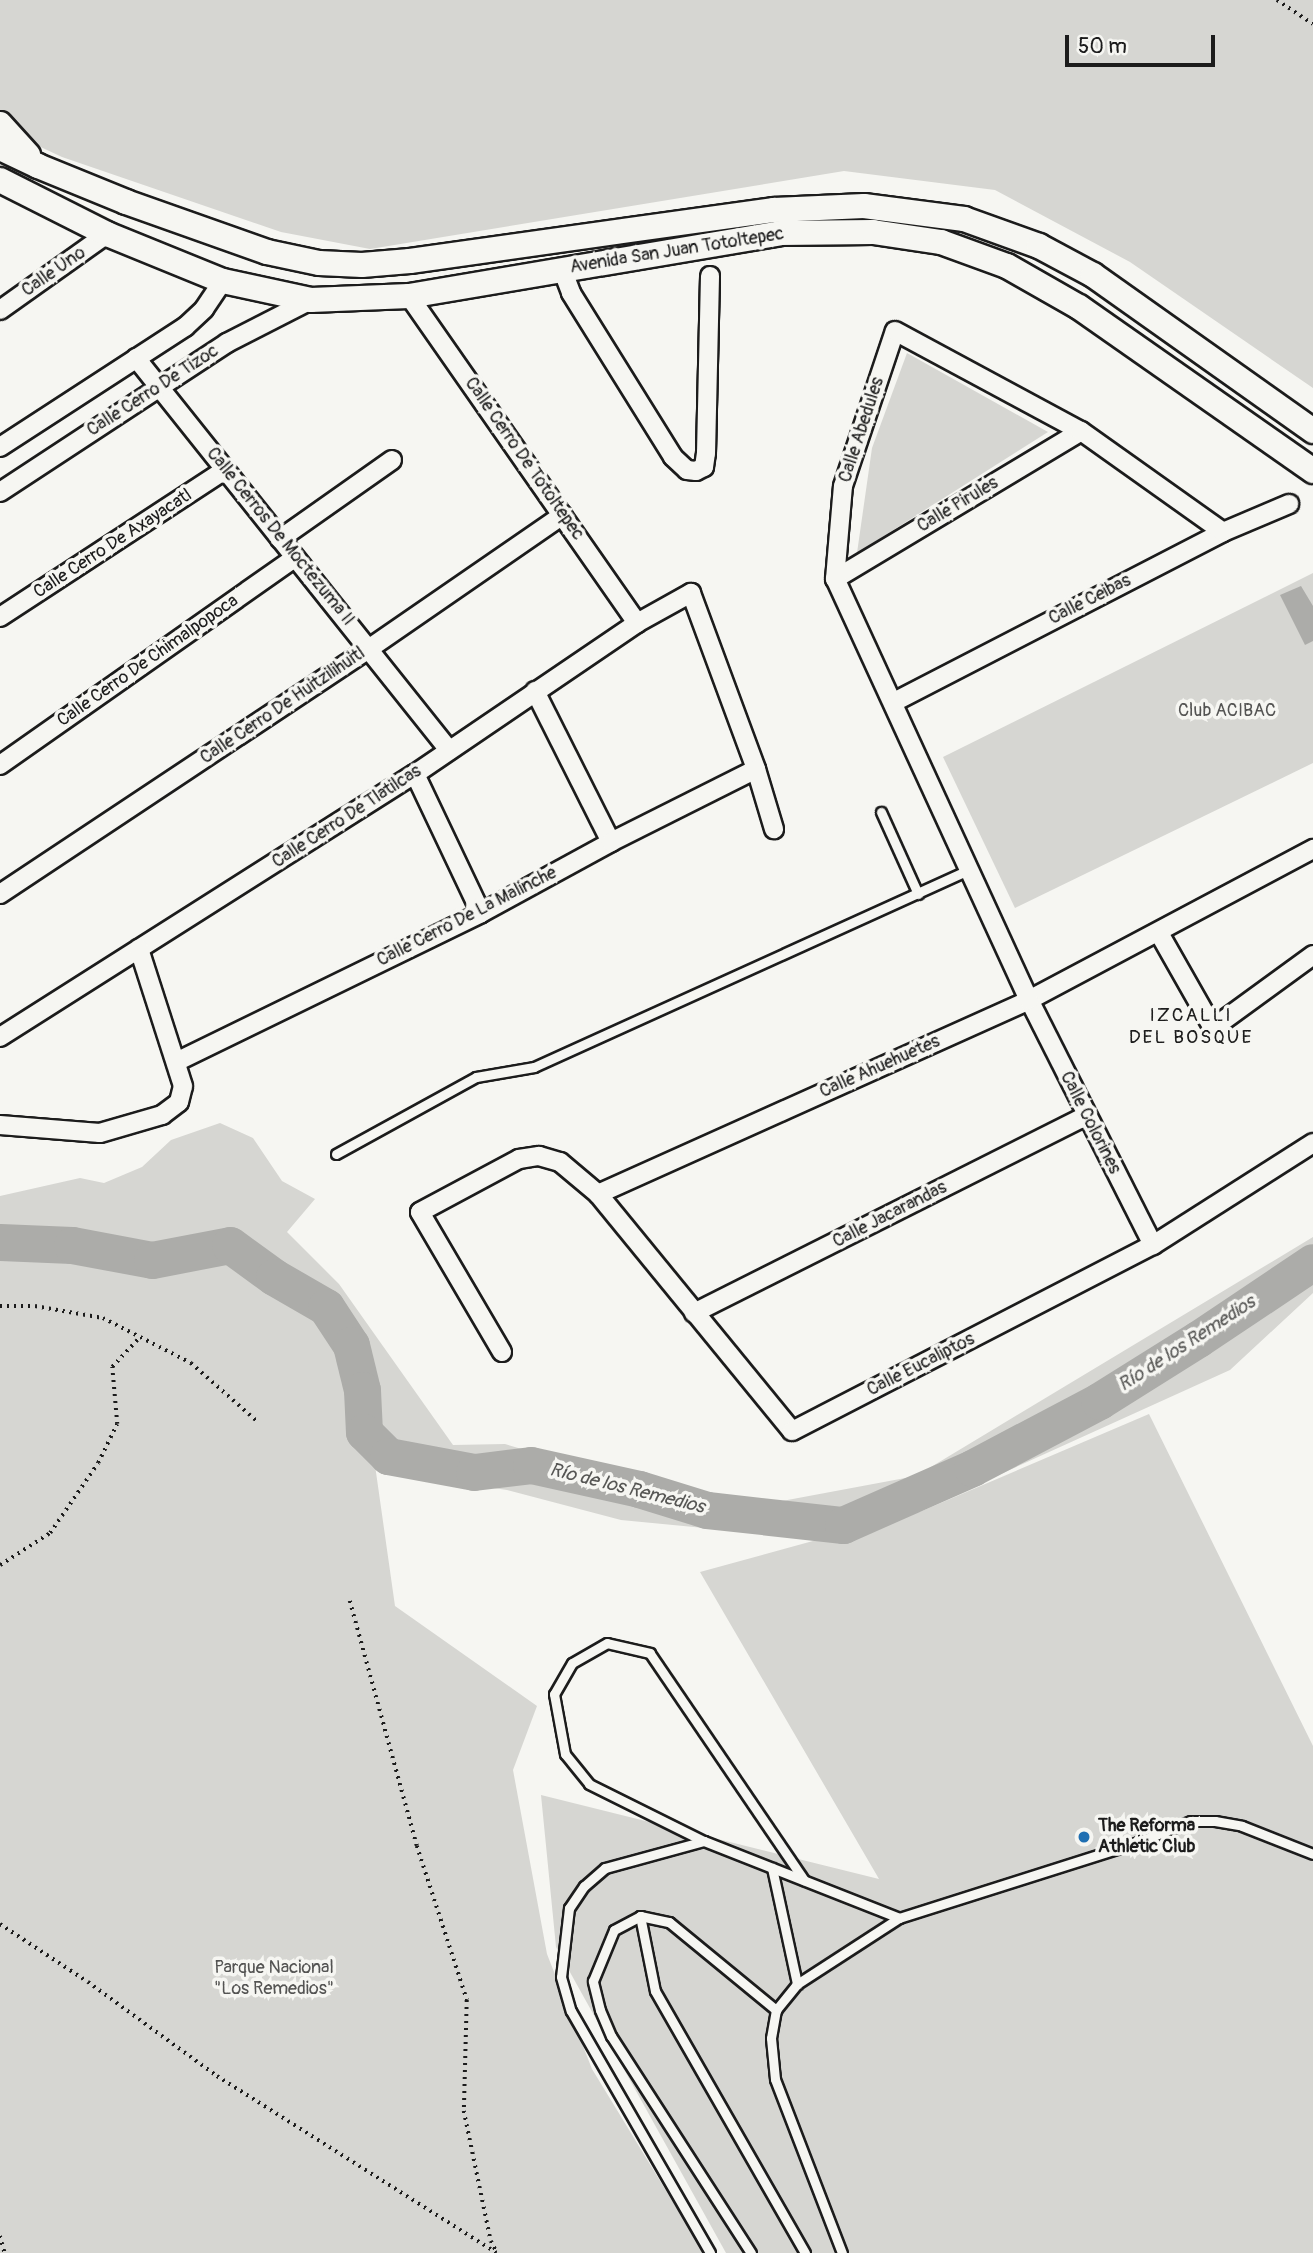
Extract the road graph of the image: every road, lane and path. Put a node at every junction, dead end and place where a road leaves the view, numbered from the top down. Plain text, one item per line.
1 (1277, 0) edge
2 (1313, 24) edge
3 (0, 124) edge
4 (0, 148) edge
5 (38, 166) junction
6 (0, 180) edge
7 (0, 199) edge
8 (42, 202) junction
9 (107, 234) junction
10 (562, 269) junction
11 (710, 276) dead end
12 (223, 281) junction
13 (409, 296) junction
14 (311, 300) junction
15 (0, 310) edge
16 (136, 358) junction
17 (157, 387) junction
18 (1081, 431) junction
19 (1313, 431) edge
20 (0, 447) edge
21 (392, 460) dead end
22 (225, 470) junction
23 (1313, 471) edge
24 (0, 492) edge
25 (1289, 504) dead end
26 (563, 514) junction
27 (1223, 532) junction
28 (280, 539) junction
29 (295, 558) junction
30 (835, 579) junction
31 (0, 617) edge
32 (637, 623) junction
33 (370, 648) junction
34 (536, 691) junction
35 (894, 702) junction
36 (449, 750) junction
37 (0, 765) edge
38 (756, 769) junction
39 (415, 774) junction
40 (881, 812) dead end
41 (774, 829) dead end
42 (611, 842) junction
43 (1313, 849) edge
44 (970, 869) junction
45 (0, 894) edge
46 (918, 894) junction
47 (481, 913) junction
48 (1159, 933) junction
49 (139, 949) junction
50 (1313, 955) edge
51 (1029, 1000) junction
52 (0, 1037) edge
53 (176, 1062) junction
54 (1086, 1116) junction
55 (0, 1125) edge
56 (1313, 1143) edge
57 (335, 1154) dead end
58 (598, 1194) junction
59 (1153, 1245) junction
60 (0, 1306) edge
61 (694, 1313) junction
62 (140, 1337) junction
63 (502, 1352) dead end
64 (258, 1422) dead end
65 (0, 1565) edge
66 (350, 1601) dead end
67 (704, 1841) junction
68 (1313, 1854) edge
69 (772, 1867) junction
70 (804, 1880) junction
71 (640, 1916) junction
72 (899, 1918) junction
73 (0, 1924) edge
74 (797, 1984) junction
75 (776, 2010) junction
76 (0, 2236) edge
77 (5, 2253) edge
78 (497, 2253) edge
79 (710, 2253) edge
80 (751, 2253) edge
81 (805, 2253) edge
82 (842, 2253) edge

1 - 2 path
3 - 5 main road
4 - 5 main road, Avenida San Juan Totoltepec
5 - 19 main road, Avenida San Juan Totoltepec
6 - 8 main road, Avenida San Juan Totoltepec
7 - 8 main road
8 - 9 main road, Avenida San Juan Totoltepec
9 - 12 main road, Avenida San Juan Totoltepec
9 - 15 street, Calle Uno
10 - 11 street
10 - 13 main road, Avenida San Juan Totoltepec
10 - 23 main road, Avenida San Juan Totoltepec
12 - 14 main road, Avenida San Juan Totoltepec
12 - 16 street, Calle Cerro De Tizoc
13 - 14 main road, Avenida San Juan Totoltepec
13 - 26 street, Calle Cerro De Totoltepec
14 - 17 street, Calle Cerro De Tizoc
16 - 17 street, Calle Cerros De Moctezuma II
16 - 20 street, Calle Cerro De Tizoc
17 - 22 street, Calle Cerros De Moctezuma II
17 - 24 street, Calle Cerro De Tizoc
18 - 27 street, Calle Abedules
18 - 30 street, Calle Pirules
18 - 30 street, Calle Abedules
21 - 28 street
22 - 28 street, Calle Cerros De Moctezuma II
22 - 31 street, Calle Cerro De Axayacatl
25 - 27 street, Calle Ceibas
26 - 32 street, Calle Cerro De Totoltepec
26 - 33 street, Calle Cerro De Huitzilihuitl
27 - 35 street, Calle Ceibas
28 - 29 street, Calle Cerros De Moctezuma II
29 - 33 street, Calle Cerros De Moctezuma II
29 - 37 street, Calle Cerro De Chimalpopoca
30 - 35 street
32 - 34 street, Calle Cerro De Tlatilcas
32 - 38 street, Calle Cerro De Tlatilcas
33 - 36 street, Calle Cerros De Moctezuma II
33 - 45 street, Calle Cerro De Huitzilihuitl
34 - 36 street, Calle Cerro De Tlatilcas
34 - 42 street
35 - 44 street
36 - 39 street, Calle Cerro De Tlatilcas
38 - 41 street
38 - 42 street, Calle Cerro De La Malinche
39 - 47 street
39 - 49 street, Calle Cerro De Tlatilcas
40 - 46 lane
42 - 47 street, Calle Cerro De La Malinche
43 - 48 street, Calle Ahuehuetes
44 - 46 lane
44 - 51 street
46 - 57 lane
47 - 53 street, Calle Cerro De La Malinche
48 - 50 street
48 - 51 street, Calle Ahuehuetes
49 - 52 street, Calle Cerro De Tlatilcas
49 - 53 street
51 - 54 street, Calle Colorines
51 - 58 street, Calle Ahuehuetes
53 - 55 street
54 - 59 street, Calle Colorines
54 - 61 street, Calle Jacarandas
56 - 59 street, Calle Eucaliptos
58 - 61 street, Calle Eucaliptos
58 - 63 street, Calle Eucaliptos
59 - 61 street, Calle Eucaliptos
60 - 62 path
62 - 64 path
62 - 65 path
66 - 78 path
67 - 69 lane
67 - 70 lane
67 - 79 lane
68 - 72 lane
69 - 70 lane
69 - 74 lane
70 - 72 lane
71 - 75 lane
71 - 80 lane
71 - 81 lane
72 - 74 lane
73 - 78 path
74 - 75 lane
75 - 82 lane
76 - 77 path

